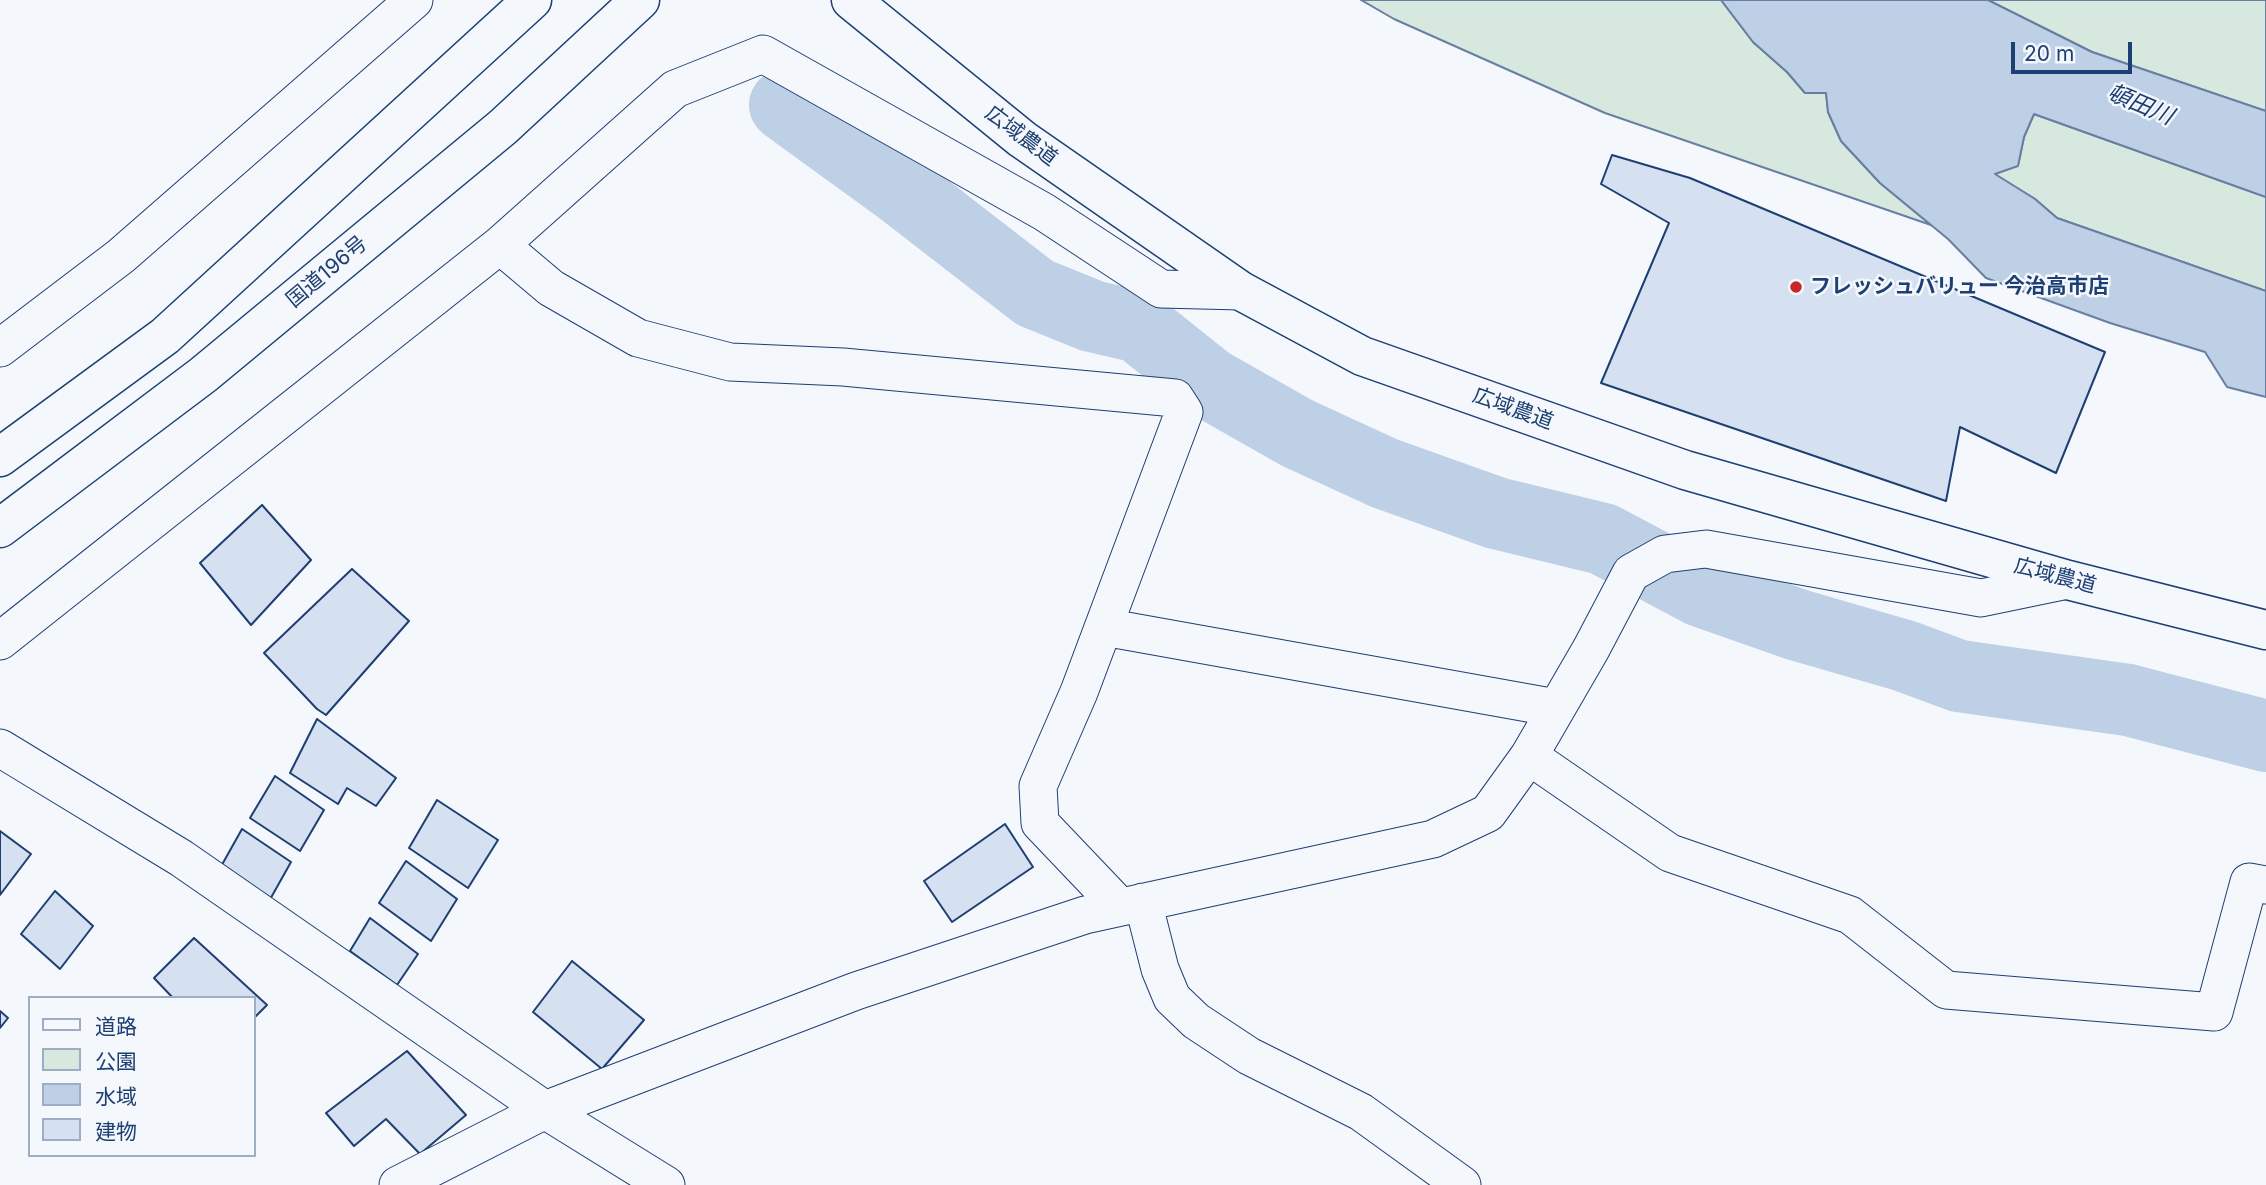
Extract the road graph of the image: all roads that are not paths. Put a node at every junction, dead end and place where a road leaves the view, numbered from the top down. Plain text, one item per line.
1 (414, 0) edge
2 (532, 0) edge
3 (640, 0) edge
4 (851, 0) edge
5 (500, 245) junction
6 (1241, 291) junction
7 (0, 348) edge
8 (0, 457) edge
9 (0, 528) edge
10 (2068, 580) junction
11 (1104, 627) junction
12 (2266, 630) edge
13 (0, 641) edge
14 (1556, 708) junction
15 (0, 748) edge
16 (1529, 756) junction
17 (2266, 885) edge
18 (1132, 905) junction
19 (545, 1110) junction
20 (398, 1185) edge
21 (666, 1185) edge
22 (1462, 1185) edge

1 - 7 street
2 - 8 main road
3 - 9 main road, 国道196号
4 - 6 main road, 広域農道
5 - 6 street
5 - 11 street
5 - 13 street
6 - 10 main road, 広域農道
10 - 12 main road, 広域農道
10 - 14 street
11 - 14 street
11 - 18 street
14 - 16 street
15 - 19 street
16 - 17 street
16 - 18 street
18 - 19 street
18 - 22 street
19 - 20 street
19 - 21 street

